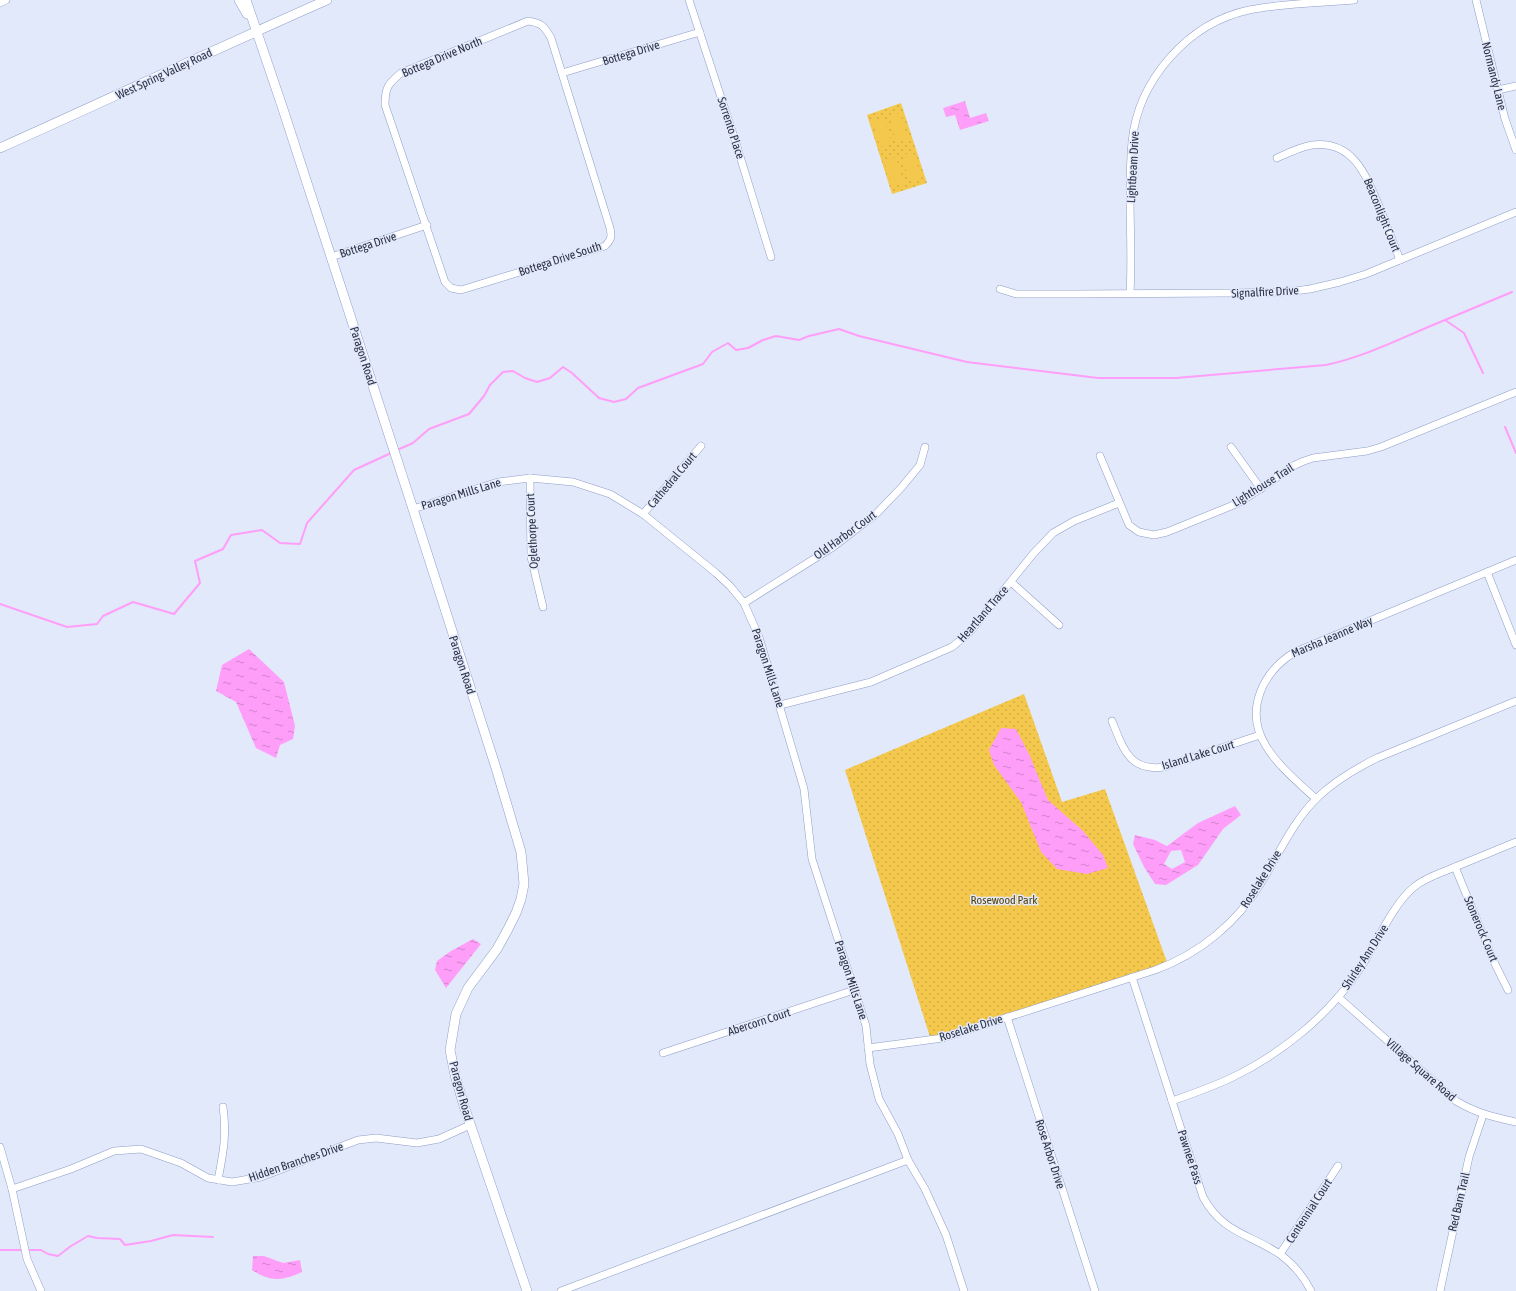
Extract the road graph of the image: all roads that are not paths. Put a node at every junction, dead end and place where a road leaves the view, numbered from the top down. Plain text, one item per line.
1 (6, 0) edge
2 (239, 0) edge
3 (246, 0) edge
4 (328, 0) edge
5 (689, 0) edge
6 (1354, 0) edge
7 (1476, 0) edge
8 (1304, 2) edge
9 (0, 3) edge
10 (256, 31) junction
11 (700, 32) junction
12 (562, 73) junction
13 (1516, 86) edge
14 (1498, 90) junction
15 (0, 148) edge
16 (1516, 150) edge
17 (1277, 158) dead end
18 (1516, 212) edge
19 (427, 225) junction
20 (331, 257) junction
21 (771, 257) dead end
22 (1400, 260) junction
23 (1000, 289) dead end
24 (1130, 293) junction
25 (1516, 392) edge
26 (701, 446) dead end
27 (925, 447) dead end
28 (1231, 447) dead end
29 (1100, 456) dead end
30 (530, 478) junction
31 (1261, 489) junction
32 (1119, 503) junction
33 (413, 509) junction
34 (643, 514) junction
35 (1516, 560) edge
36 (1487, 572) junction
37 (1011, 582) junction
38 (744, 602) junction
39 (543, 607) dead end
40 (1059, 625) dead end
41 (1516, 645) edge
42 (1516, 701) edge
43 (780, 705) junction
44 (1112, 721) dead end
45 (1260, 735) junction
46 (1316, 799) junction
47 (1516, 842) edge
48 (1455, 867) junction
49 (1132, 977) junction
50 (854, 990) junction
51 (1508, 990) dead end
52 (1338, 997) junction
53 (1007, 1017) junction
54 (868, 1048) junction
55 (663, 1053) dead end
56 (1172, 1101) junction
57 (223, 1108) dead end
58 (1483, 1115) junction
59 (1516, 1122) edge
60 (470, 1125) junction
61 (0, 1147) edge
62 (908, 1160) junction
63 (1338, 1166) dead end
64 (218, 1180) junction
65 (12, 1189) junction
66 (1280, 1254) junction
67 (41, 1291) edge
68 (527, 1291) edge
69 (561, 1291) edge
70 (964, 1291) edge
71 (1095, 1291) edge
72 (1311, 1291) edge
73 (1440, 1291) edge

1 - 9 street
2 - 10 street, Paragon Road
3 - 10 street, Paragon Road
4 - 10 street, West Spring Valley Road
5 - 11 street, Sorrento Place
6 - 8 street, Lightbeam Drive
7 - 14 street, Normandy Lane
8 - 24 street, Lightbeam Drive
10 - 15 street, West Spring Valley Road
10 - 20 street, Paragon Road
11 - 12 street, Bottega Drive
11 - 21 street, Sorrento Place
12 - 19 street, Bottega Drive North
12 - 19 street, Bottega Drive South
13 - 14 street
14 - 16 street, Normandy Lane
17 - 22 street, Beaconlight Court
18 - 22 street, Signalfire Drive
19 - 20 street, Bottega Drive
20 - 33 street, Paragon Road
22 - 24 street, Signalfire Drive
23 - 24 street, Signalfire Drive
25 - 31 street, Lighthouse Trail
26 - 34 street, Cathedral Court
27 - 38 street, Old Harbor Court
28 - 31 street
29 - 32 street, Lighthouse Trail
30 - 33 street, Paragon Mills Lane
30 - 34 street, Paragon Mills Lane
30 - 39 street, Oglethorpe Court
31 - 32 street, Lighthouse Trail
32 - 37 street, Heartland Trace
33 - 60 street, Paragon Road
34 - 38 street, Paragon Mills Lane
35 - 36 street, Marsha Jeanne Way
36 - 41 street
36 - 45 street, Marsha Jeanne Way
37 - 40 street
37 - 43 street, Heartland Trace
38 - 43 street, Paragon Mills Lane
42 - 46 street, Roselake Drive
43 - 50 street, Paragon Mills Lane
44 - 45 street, Island Lake Court
45 - 46 street, Marsha Jeanne Way
46 - 49 street, Roselake Drive
47 - 48 street, Shirley Ann Drive
48 - 51 street, Stonerock Court
48 - 52 street, Shirley Ann Drive
49 - 53 street, Roselake Drive
49 - 56 street, Pawnee Pass
50 - 54 street, Paragon Mills Lane
50 - 55 street, Abercorn Court
52 - 56 street, Shirley Ann Drive
52 - 58 street, Village Square Road
53 - 54 street, Roselake Drive
53 - 71 street, Rose Arbor Drive
54 - 62 street, Paragon Mills Lane
56 - 66 street, Pawnee Pass
57 - 64 street
58 - 59 street, Village Square Road
58 - 73 street, Red Barn Trail
60 - 64 street, Hidden Branches Drive
60 - 68 street, Paragon Road
61 - 65 street
62 - 69 street
62 - 70 street, Paragon Mills Lane
63 - 66 street, Centennial Court
64 - 65 street, Hidden Branches Drive
65 - 67 street
66 - 72 street, Pawnee Pass

